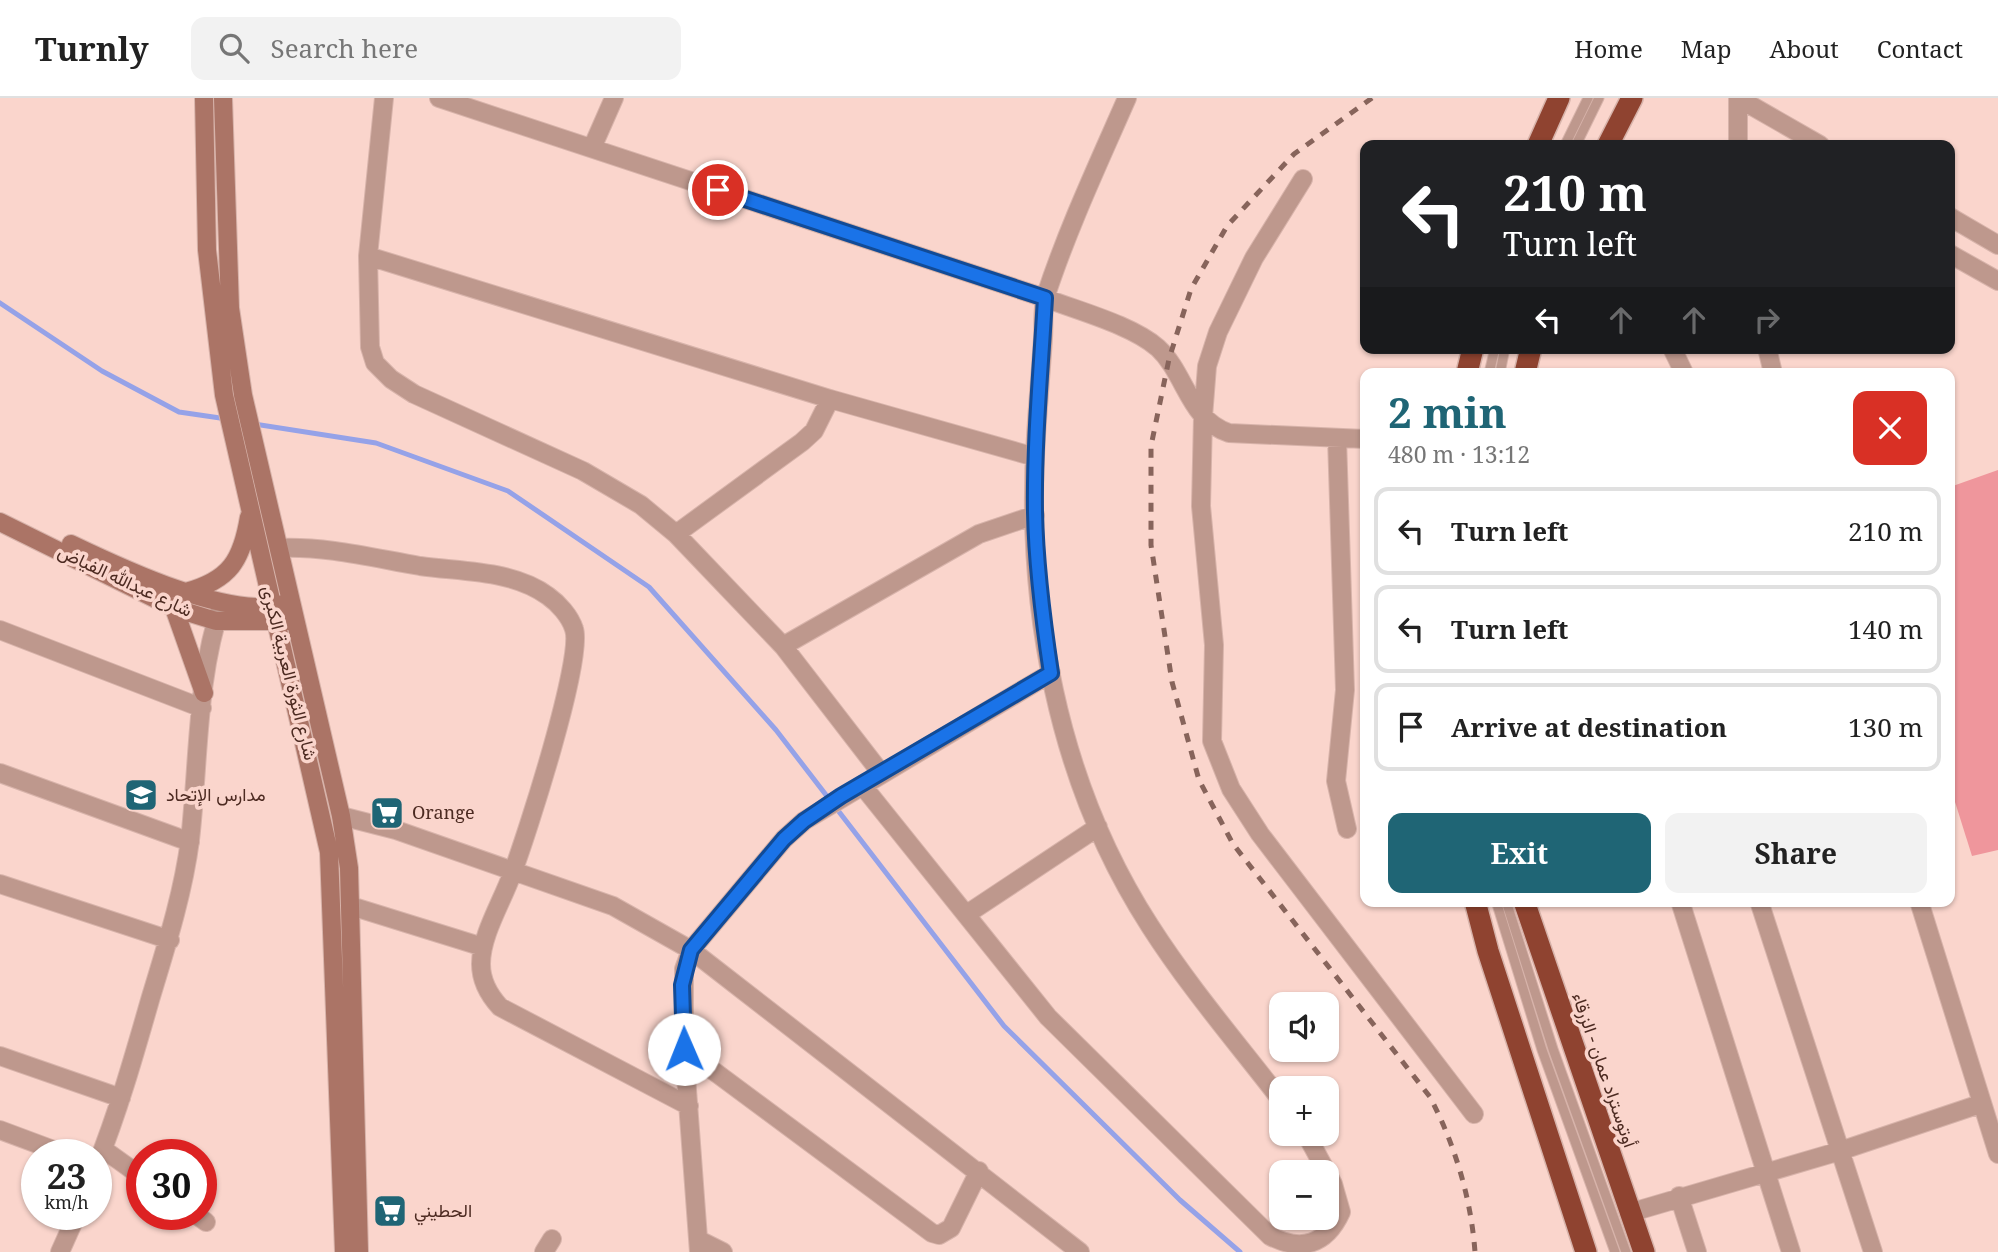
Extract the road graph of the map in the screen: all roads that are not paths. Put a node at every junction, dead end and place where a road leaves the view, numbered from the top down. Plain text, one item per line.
1 (204, 98) edge
2 (223, 98) edge
3 (235, 98) edge
4 (384, 98) edge
5 (439, 98) edge
6 (614, 98) edge
7 (1127, 98) edge
8 (1559, 98) edge
9 (1588, 98) edge
10 (1599, 98) edge
11 (1632, 98) edge
12 (1738, 98) edge
13 (222, 122) junction
14 (1540, 140) edge
15 (1567, 140) edge
16 (1578, 140) edge
17 (1611, 140) edge
18 (1738, 140) edge
19 (1811, 140) edge
20 (592, 148) junction
21 (1303, 178) dead end
22 (1955, 220) edge
23 (1998, 244) edge
24 (368, 256) junction
25 (1955, 257) edge
26 (1998, 281) edge
27 (1045, 298) junction
28 (830, 399) junction
29 (1203, 417) junction
30 (1337, 438) junction
31 (1360, 439) edge
32 (1035, 457) junction
33 (0, 509) edge
34 (250, 510) junction
35 (1035, 515) junction
36 (0, 522) edge
37 (676, 534) junction
38 (279, 548) junction
39 (186, 592) junction
40 (222, 603) junction
41 (174, 608) junction
42 (282, 617) junction
43 (216, 621) junction
44 (0, 630) edge
45 (783, 646) junction
46 (1051, 673) junction
47 (203, 701) junction
48 (0, 773) edge
49 (881, 773) junction
50 (862, 785) junction
51 (341, 816) junction
52 (1098, 827) junction
53 (1347, 829) dead end
54 (190, 842) junction
55 (513, 872) junction
56 (0, 884) edge
57 (351, 906) junction
58 (1477, 907) edge
59 (1498, 907) edge
60 (1508, 907) edge
61 (1526, 907) edge
62 (1682, 907) edge
63 (1761, 907) edge
64 (1921, 907) edge
65 (967, 914) junction
66 (170, 940) junction
67 (483, 947) junction
68 (691, 950) junction
69 (684, 1049) junction
70 (0, 1056) edge
71 (1269, 1084) edge
72 (121, 1098) junction
73 (1980, 1104) junction
74 (689, 1106) junction
75 (1474, 1114) dead end
76 (0, 1130) edge
77 (24, 1139) edge
78 (106, 1139) edge
79 (1312, 1146) edge
80 (1840, 1151) junction
81 (1998, 1154) edge
82 (979, 1171) junction
83 (1766, 1172) junction
84 (1679, 1196) junction
85 (1629, 1213) junction
86 (72, 1230) edge
87 (699, 1246) edge
88 (65, 1250) edge
89 (344, 1252) edge
90 (359, 1252) edge
91 (723, 1252) edge
92 (1080, 1252) edge
93 (1586, 1252) edge
94 (1615, 1252) edge
95 (1626, 1252) edge
96 (1644, 1252) edge
97 (1697, 1252) edge
98 (1791, 1252) edge
99 (1873, 1252) edge

1 - 34 main road, شارع الثورة العربية الكبرى
2 - 13 main road, شارع الثورة العربية الكبرى
3 - 13 main road
4 - 24 street
5 - 20 street
6 - 20 street
7 - 27 street
8 - 14 highway
9 - 15 lane
10 - 16 lane
11 - 17 highway
12 - 18 street
12 - 19 street
13 - 38 main road, شارع الثورة العربية الكبرى
20 - 27 street
21 - 29 street
22 - 23 street
24 - 28 street
24 - 37 street
25 - 26 street
27 - 29 street
27 - 32 street
28 - 32 street
28 - 37 street
29 - 30 street
29 - 75 street
30 - 31 street
30 - 53 street
32 - 35 street
33 - 39 main road, شارع عبدالله الفياض
34 - 39 main road
34 - 42 main road, شارع الثورة العربية الكبرى
35 - 45 street
35 - 46 street
36 - 41 main road, شارع عبدالله الفياض
37 - 45 street
38 - 42 main road, شارع الثورة العربية الكبرى
38 - 55 street
39 - 40 main road, شارع عبدالله الفياض
40 - 42 main road, شارع عبدالله الفياض
40 - 43 street
41 - 43 main road, شارع عبدالله الفياض
41 - 47 main road
42 - 43 main road, شارع عبدالله الفياض
42 - 51 main road, شارع الثورة العربية الكبرى
42 - 89 main road, شارع الثورة العربية الكبرى
43 - 47 street
44 - 47 street
45 - 49 street
46 - 49 street
46 - 52 street
47 - 54 street
48 - 54 street
49 - 50 street
50 - 65 street
50 - 68 street
51 - 55 street
51 - 57 main road, شارع الثورة العربية الكبرى
52 - 65 street
52 - 71 street
54 - 66 street
55 - 67 street
55 - 68 street
56 - 66 street
57 - 67 street
57 - 90 main road, شارع الثورة العربية الكبرى
58 - 93 highway
59 - 94 lane
60 - 95 lane
61 - 85 highway, أوتوستراد عمان - الزرقاء
62 - 83 street
63 - 80 street
64 - 73 street
65 - 79 street
66 - 72 street
67 - 74 street
68 - 69 street
68 - 82 street
69 - 74 street
69 - 82 street
70 - 72 street
72 - 78 street
73 - 80 street
73 - 81 street
74 - 87 street
76 - 77 street
80 - 83 street
80 - 99 street
82 - 92 street
83 - 84 street
83 - 98 street
84 - 85 street
84 - 97 street
85 - 96 highway, أوتوستراد عمان - الزرقاء
86 - 88 street
87 - 91 street

